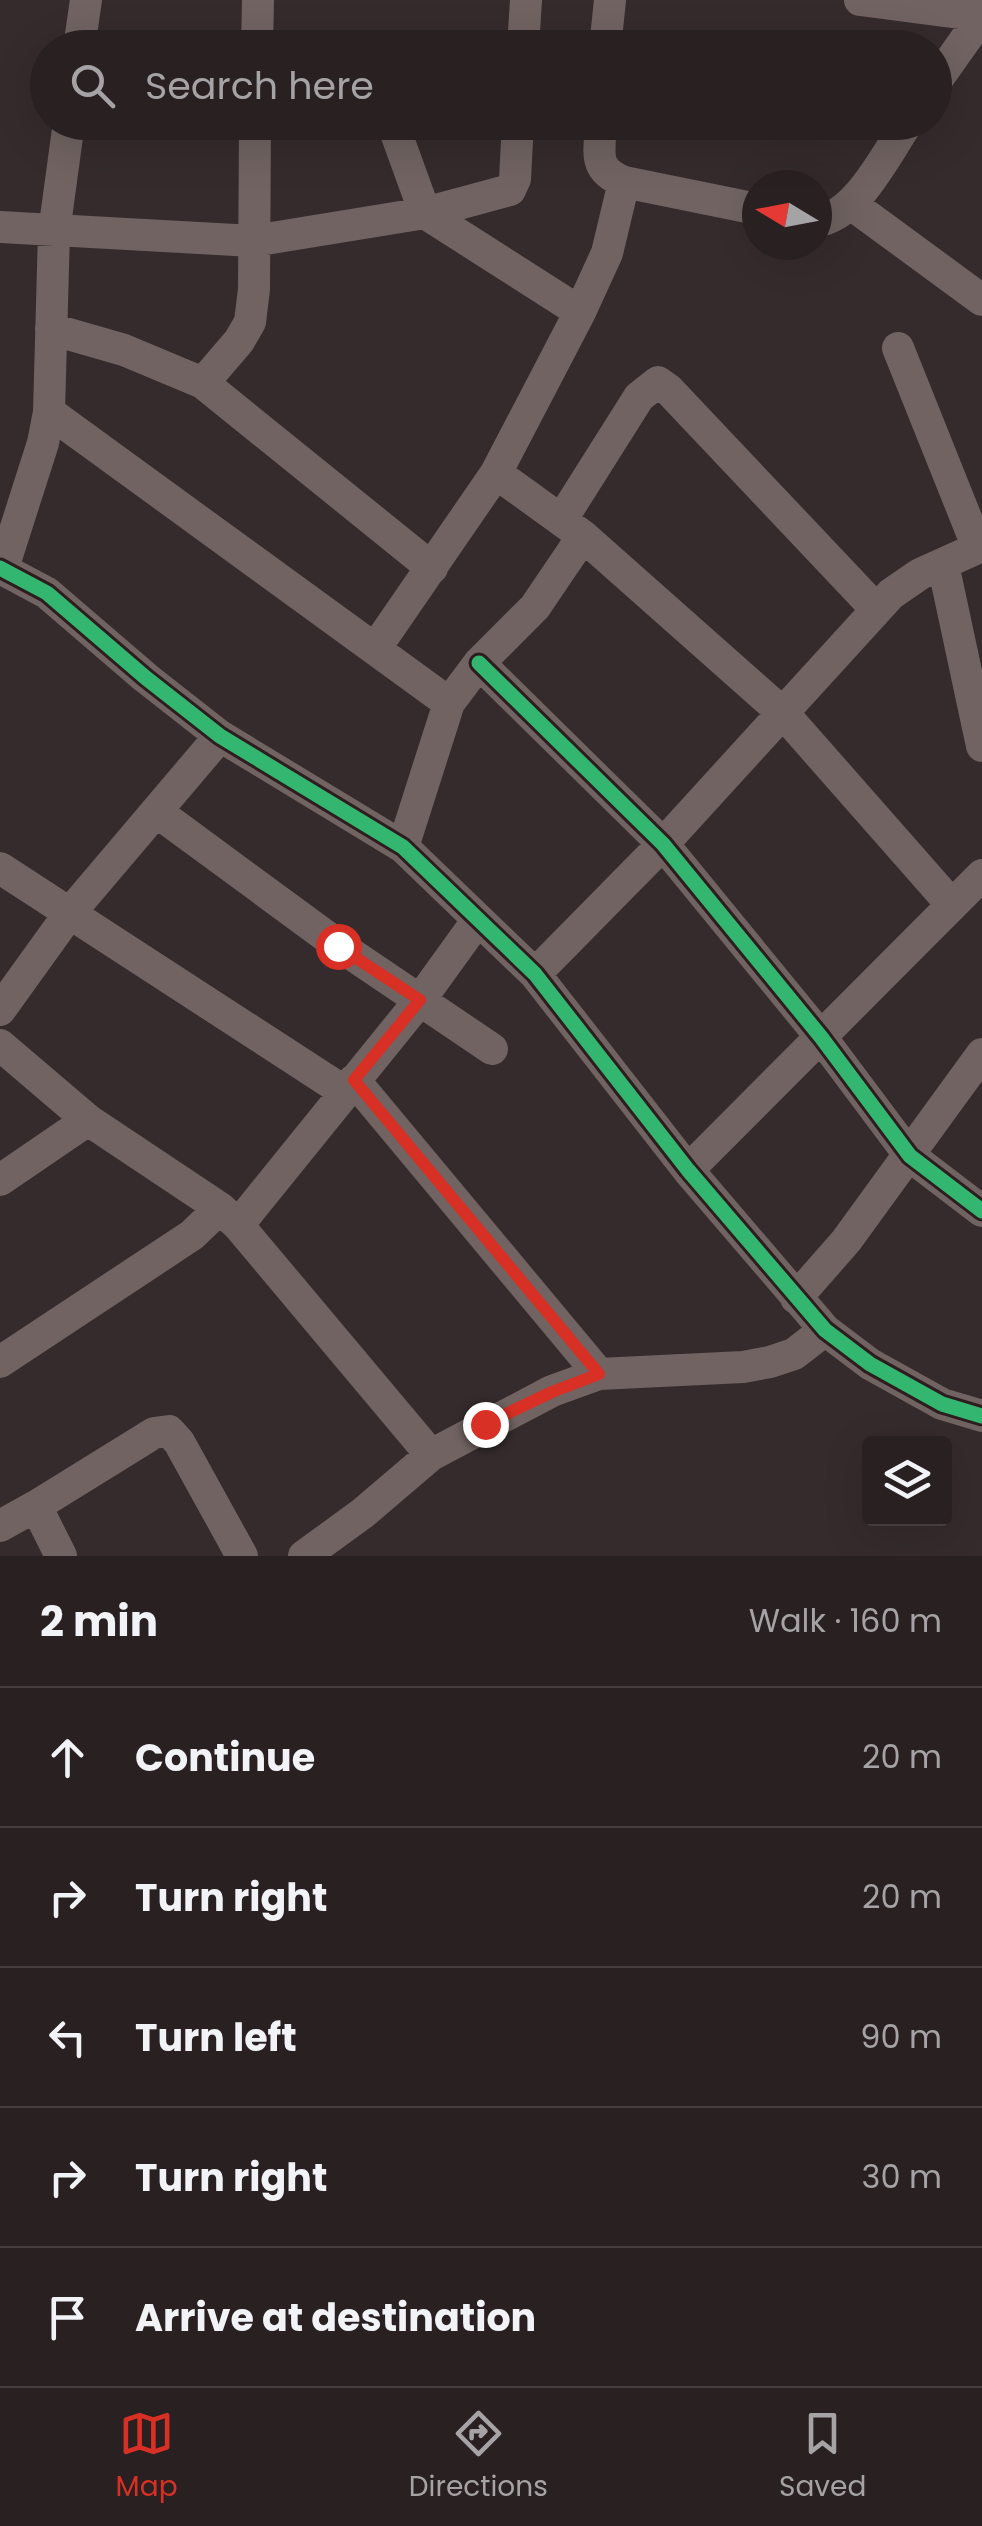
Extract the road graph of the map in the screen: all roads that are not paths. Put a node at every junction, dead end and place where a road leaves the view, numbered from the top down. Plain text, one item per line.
1 (86, 0) edge
2 (258, 0) edge
3 (526, 0) edge
4 (610, 0) edge
5 (860, 0) edge
6 (982, 16) edge
7 (82, 30) edge
8 (257, 30) edge
9 (524, 30) edge
10 (607, 30) edge
11 (952, 58) edge
12 (67, 140) edge
13 (255, 140) edge
14 (398, 140) edge
15 (517, 140) edge
16 (601, 140) edge
17 (895, 140) edge
18 (624, 182) junction
19 (851, 204) junction
20 (742, 206) edge
21 (424, 213) junction
22 (832, 219) edge
23 (0, 227) edge
24 (54, 232) junction
25 (252, 241) junction
26 (978, 288) edge
27 (580, 312) junction
28 (52, 329) junction
29 (898, 348) dead end
30 (203, 384) junction
31 (49, 412) junction
32 (496, 473) junction
33 (573, 528) junction
34 (980, 547) edge
35 (943, 564) junction
36 (1, 568) edge
37 (432, 568) junction
38 (876, 609) junction
39 (376, 649) junction
40 (479, 663) junction
41 (449, 703) junction
42 (784, 714) junction
43 (220, 736) junction
44 (982, 746) edge
45 (158, 812) junction
46 (664, 844) junction
47 (403, 847) junction
48 (0, 868) edge
49 (982, 875) edge
50 (952, 905) junction
51 (69, 914) junction
52 (477, 920) junction
53 (535, 974) junction
54 (420, 1000) junction
55 (0, 1010) edge
56 (821, 1037) junction
57 (0, 1046) edge
58 (492, 1048) dead end
59 (982, 1054) edge
60 (350, 1086) junction
61 (88, 1120) junction
62 (910, 1156) junction
63 (688, 1170) junction
64 (0, 1180) edge
65 (982, 1211) edge
66 (229, 1217) junction
67 (796, 1298) junction
68 (825, 1330) junction
69 (0, 1362) edge
70 (599, 1374) junction
71 (982, 1416) edge
72 (431, 1455) junction
73 (36, 1506) junction
74 (0, 1526) edge
75 (61, 1556) edge
76 (242, 1556) edge
77 (304, 1556) edge

1 - 7 street
2 - 8 street
3 - 9 street
4 - 10 street
5 - 6 street
6 - 11 street
12 - 24 street
13 - 25 street
14 - 21 street
15 - 21 street
16 - 18 street
17 - 19 street
18 - 20 street
18 - 27 street
19 - 22 street
19 - 26 street
21 - 25 street
21 - 27 street
23 - 24 street
24 - 25 street
24 - 28 street
25 - 30 street
27 - 32 street
28 - 30 street
28 - 31 street
29 - 34 street
30 - 37 street
31 - 36 street
31 - 39 street
32 - 33 street
32 - 37 street
33 - 38 street
33 - 40 street
33 - 42 street
34 - 35 street
35 - 38 street
35 - 44 street
36 - 43 street
37 - 39 street
38 - 42 street
39 - 41 street
40 - 41 street
40 - 46 street
41 - 47 street
42 - 46 street
42 - 50 street
43 - 45 street
43 - 47 street
45 - 51 street
45 - 54 street
46 - 53 street
46 - 56 street
47 - 52 street
48 - 51 street
49 - 50 street
50 - 56 street
51 - 55 street
51 - 60 street
52 - 53 street
52 - 54 street
53 - 63 street
54 - 58 street
54 - 60 street
56 - 62 street
56 - 63 street
57 - 61 street
59 - 62 street
60 - 66 street
60 - 70 street
61 - 64 street
61 - 66 street
62 - 65 street
62 - 67 street
63 - 67 street
66 - 69 street
66 - 72 street
67 - 68 street
68 - 70 street
68 - 71 street
70 - 72 street
72 - 77 street
73 - 74 street
73 - 75 street
73 - 76 street

